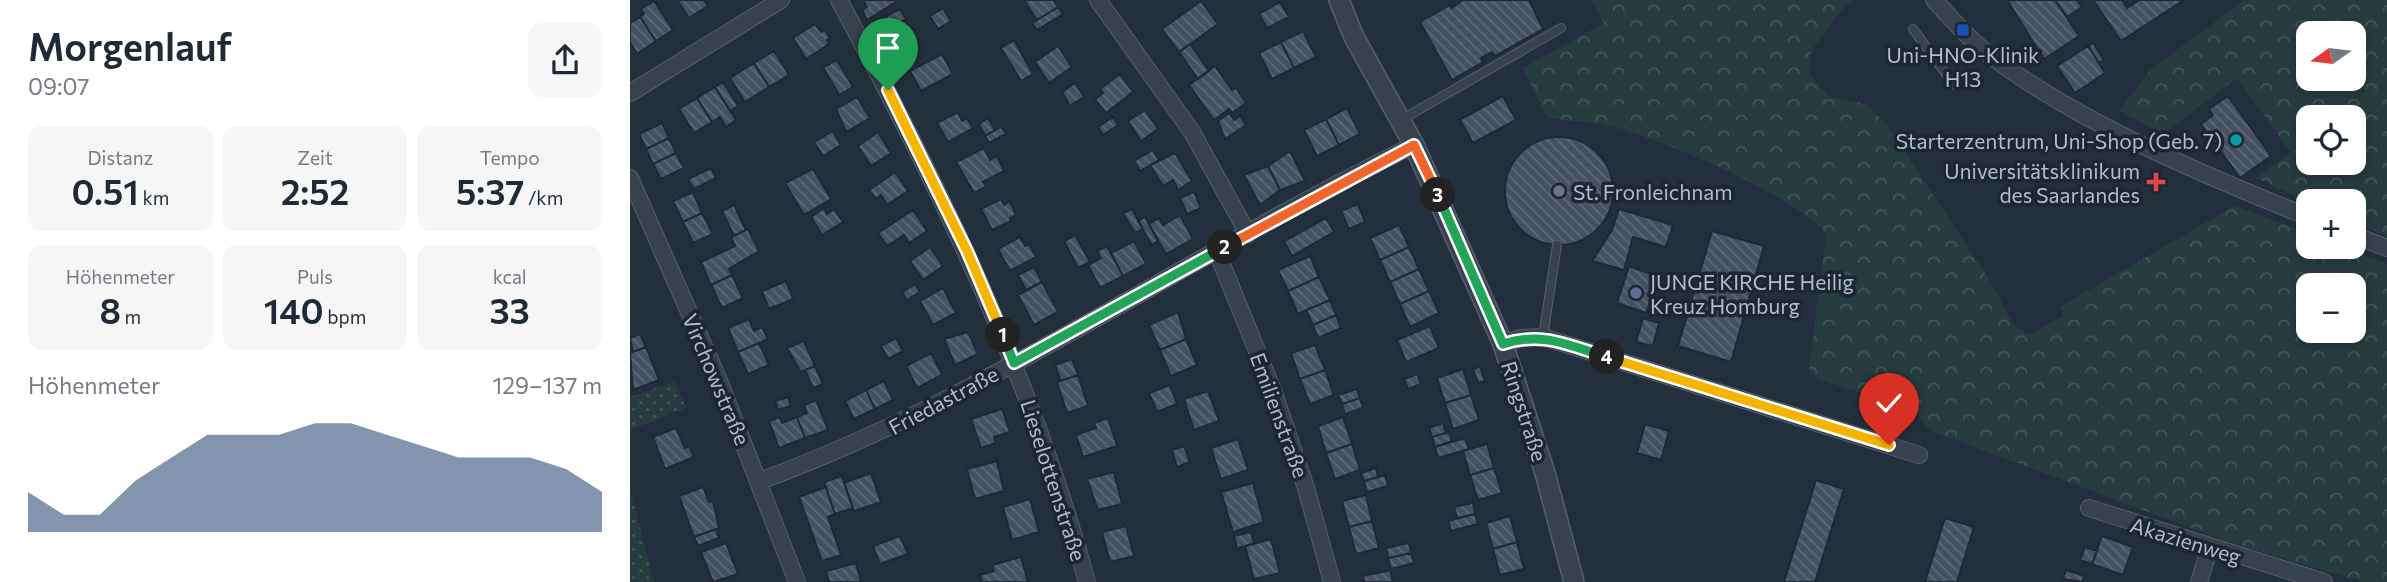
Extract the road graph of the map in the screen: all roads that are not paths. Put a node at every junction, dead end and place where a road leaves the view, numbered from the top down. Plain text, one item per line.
1 (781, 0) edge
2 (839, 0) edge
3 (1098, 0) edge
4 (1331, 0) edge
5 (1339, 0) edge
6 (1934, 0) edge
7 (1348, 21) junction
8 (1561, 28) dead end
9 (1913, 29) dead end
10 (1954, 85) dead end
11 (630, 93) edge
12 (1401, 120) junction
13 (1414, 145) junction
14 (630, 178) edge
15 (2296, 212) edge
16 (1248, 234) junction
17 (2366, 240) edge
18 (1557, 245) dead end
19 (2387, 248) edge
20 (1217, 252) junction
21 (1543, 337) junction
22 (1503, 344) junction
23 (1014, 363) junction
24 (1919, 455) dead end
25 (760, 481) junction
26 (2089, 508) dead end
27 (2210, 547) junction
28 (797, 582) edge
29 (1087, 582) edge
30 (1332, 582) edge
31 (1574, 582) edge
32 (2199, 582) edge
33 (2324, 582) edge

1 - 11 street
2 - 23 street, Lieselottenstraße
3 - 16 street
4 - 7 street, Ringstraße
5 - 7 street, Ringstraße
6 - 15 street
7 - 12 street, Ringstraße
8 - 12 lane
9 - 10 lane
12 - 13 street, Ringstraße
13 - 16 street, Friedastraße
13 - 22 street, Ringstraße
14 - 25 street, Virchowstraße
16 - 20 street, Friedastraße
17 - 19 street
18 - 21 lane
20 - 23 street, Friedastraße
20 - 30 street, Emilienstraße
21 - 22 street
21 - 24 street
22 - 31 street, Ringstraße
23 - 25 street, Friedastraße
23 - 29 street, Lieselottenstraße
25 - 28 street, Virchowstraße
26 - 27 street, Akazienweg
27 - 32 street
27 - 33 street, Akazienweg

